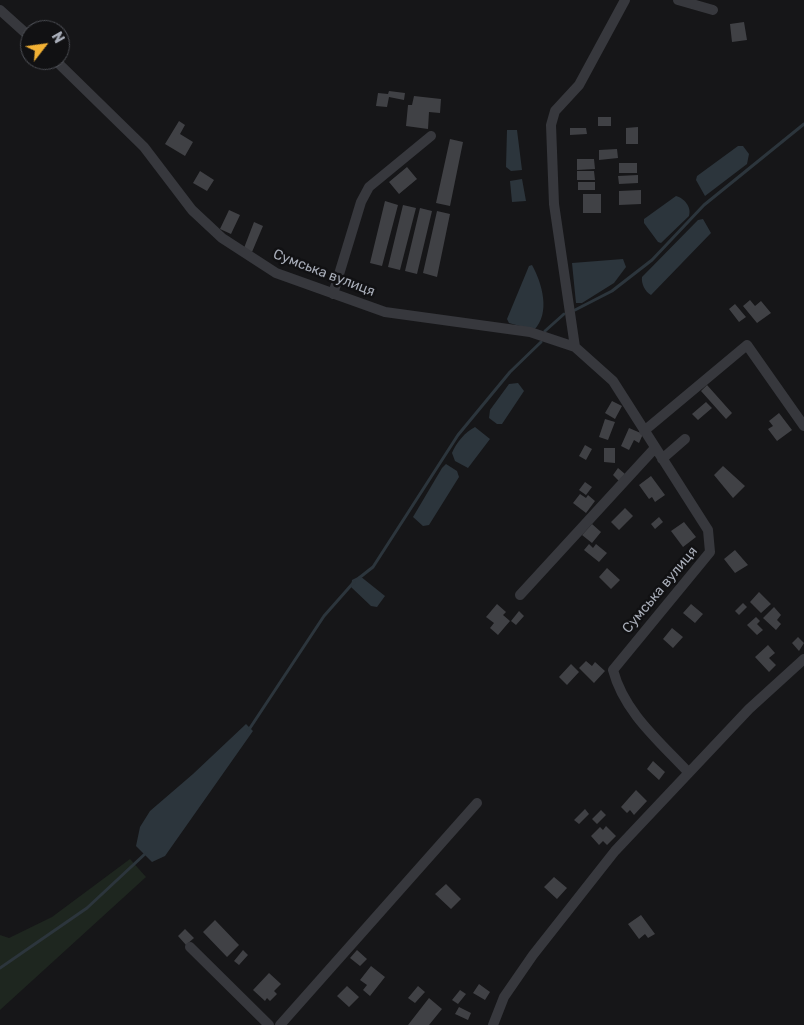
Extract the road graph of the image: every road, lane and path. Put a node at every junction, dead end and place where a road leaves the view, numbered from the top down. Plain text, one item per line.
1 (625, 0) edge
2 (678, 0) edge
3 (0, 10) edge
4 (713, 10) dead end
5 (20, 28) edge
6 (64, 70) edge
7 (431, 136) dead end
8 (333, 294) junction
9 (575, 347) junction
10 (804, 426) edge
11 (644, 431) junction
12 (685, 439) dead end
13 (655, 448) junction
14 (662, 459) junction
15 (520, 595) dead end
16 (804, 659) edge
17 (688, 772) junction
18 (476, 803) dead end
19 (190, 947) dead end
20 (270, 1025) edge
21 (280, 1025) edge
22 (493, 1025) edge

1 - 9 street
2 - 4 street
3 - 5 street
6 - 8 street, Сумська вулиця
7 - 8 street
8 - 9 street, Сумська вулиця
9 - 11 street, Сумська вулиця
10 - 11 street
11 - 13 street, Сумська вулиця
12 - 14 street
13 - 14 street, Сумська вулиця
13 - 15 street
14 - 17 street, Сумська вулиця
16 - 17 street
17 - 22 street
18 - 21 street
19 - 20 street

